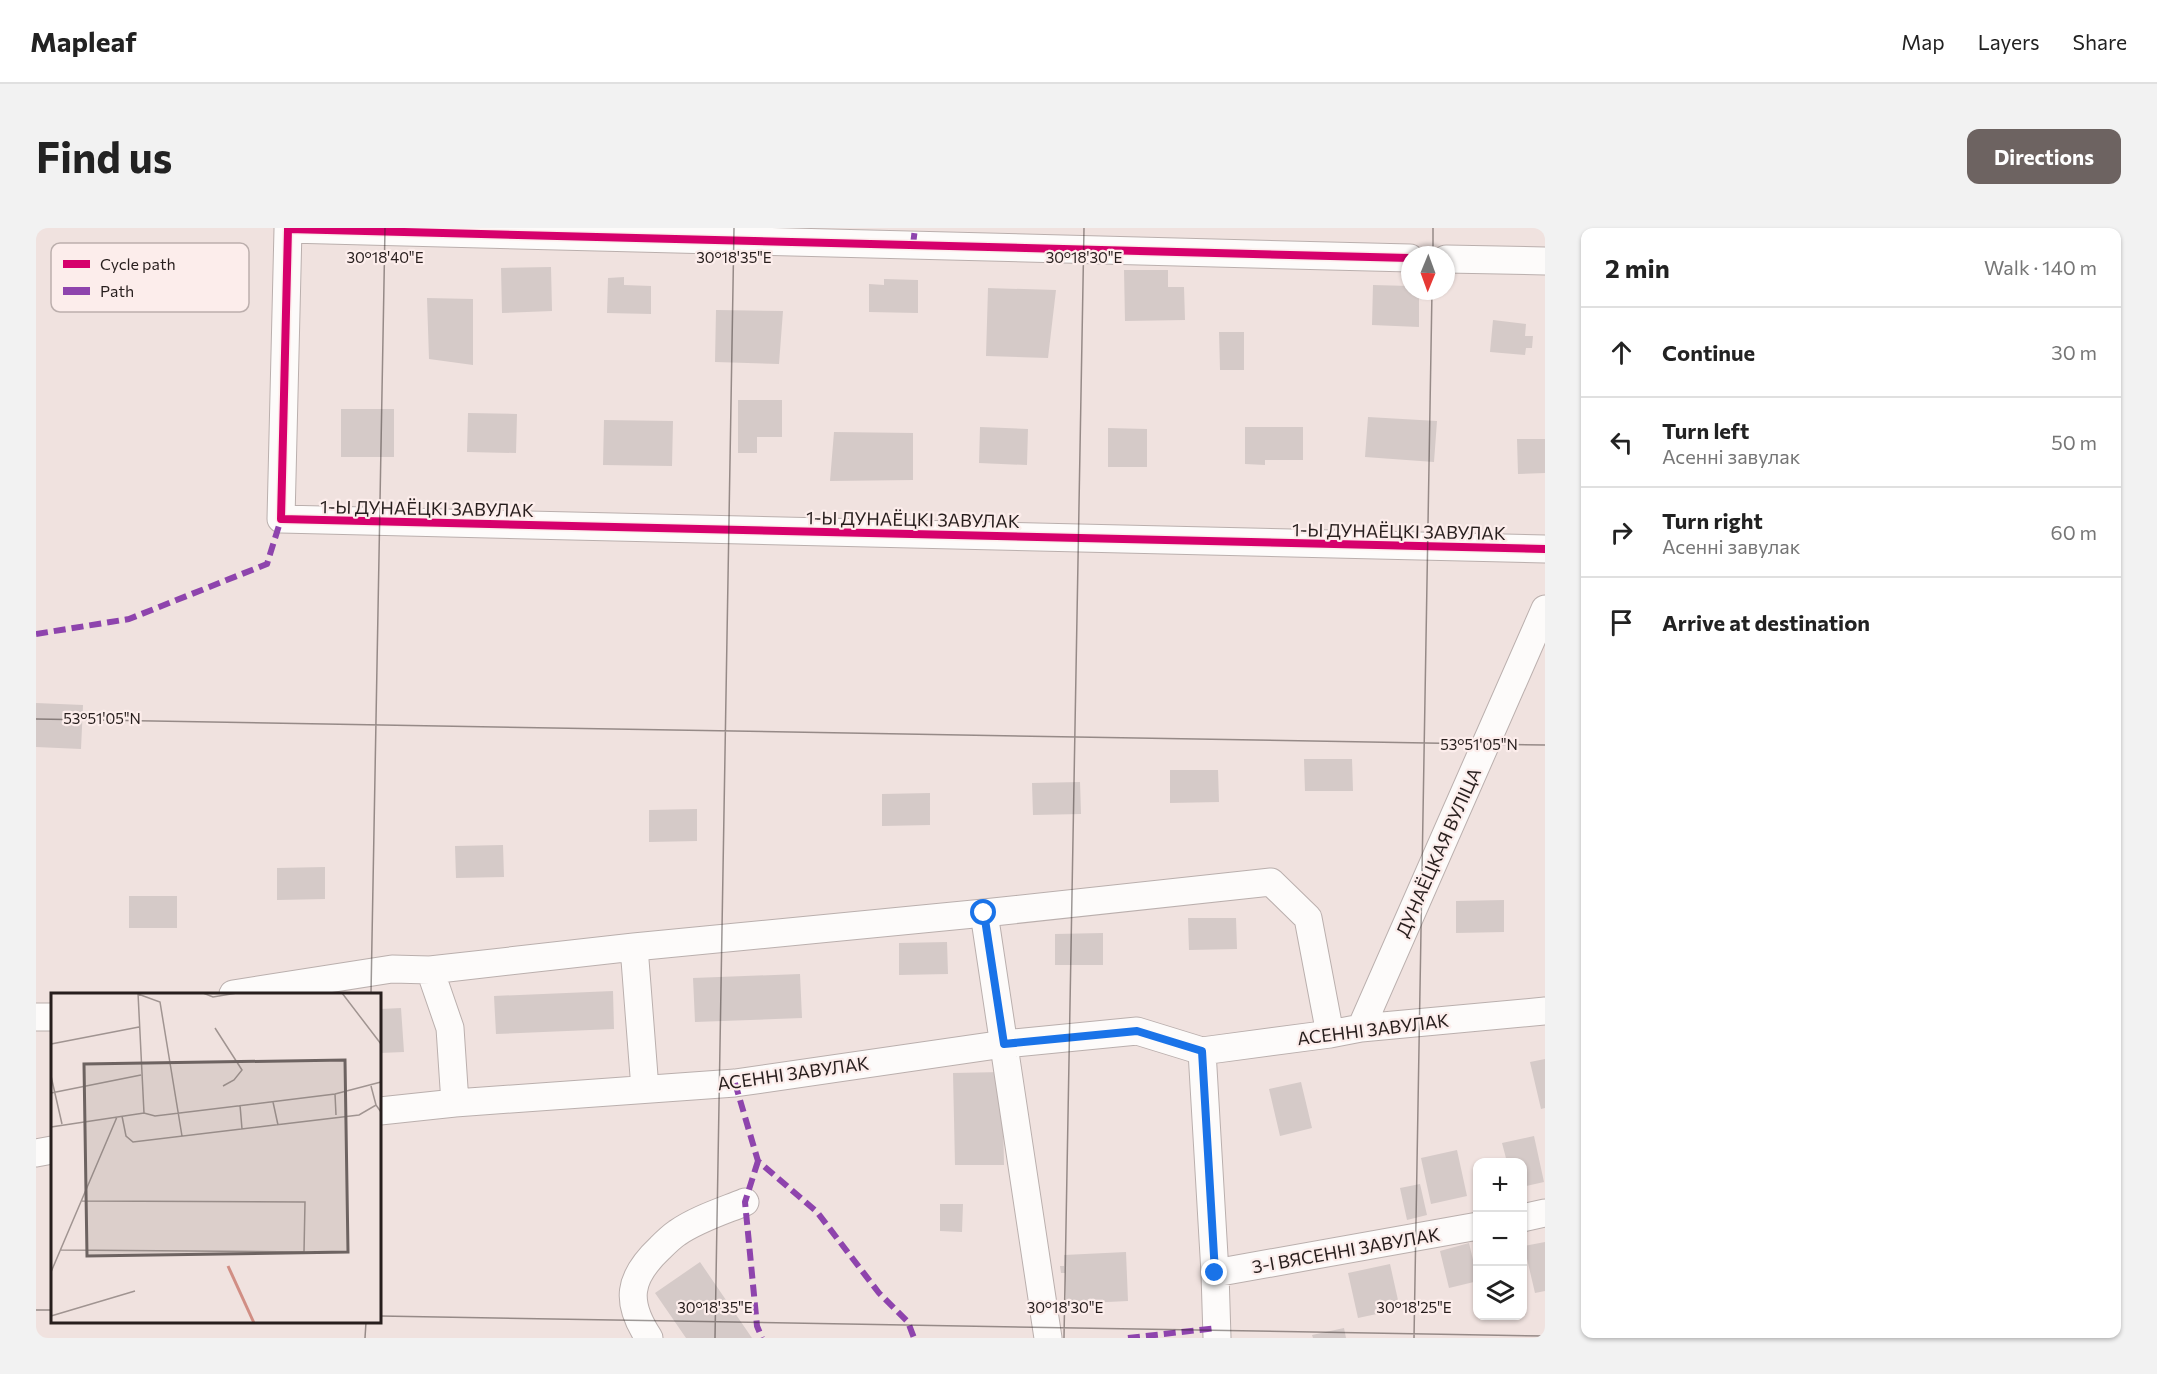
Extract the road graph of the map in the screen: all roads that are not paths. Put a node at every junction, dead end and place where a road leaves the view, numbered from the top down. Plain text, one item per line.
1 (288, 229) edge
2 (1401, 258) edge
3 (1455, 259) edge
4 (1545, 261) edge
5 (1545, 549) edge
6 (1545, 609) edge
7 (984, 913) junction
8 (634, 947) junction
9 (430, 970) junction
10 (239, 993) edge
11 (1545, 1011) edge
12 (1360, 1028) junction
13 (1330, 1034) junction
14 (1004, 1044) junction
15 (1202, 1051) junction
16 (645, 1089) junction
17 (455, 1103) junction
18 (381, 1111) edge
19 (51, 1150) edge
20 (36, 1153) edge
21 (745, 1202) dead end
22 (1545, 1214) edge
23 (1527, 1217) edge
24 (1473, 1227) edge
25 (1215, 1273) junction
26 (650, 1338) edge
27 (1048, 1338) edge
28 (1217, 1338) edge

1 - 2 street
1 - 5 street, 1-Ы ДУНАЁЦКІ ЗАВУЛАК
3 - 4 street
6 - 12 street, ДУНАЁЦКАЯ ВУЛІЦА
7 - 8 street
7 - 13 street
7 - 14 street
8 - 9 street
8 - 16 street
9 - 10 street
9 - 17 street
11 - 12 street, АСЕННІ ЗАВУЛАК
12 - 13 street, АСЕННІ ЗАВУЛАК
13 - 15 street, АСЕННІ ЗАВУЛАК
14 - 15 street, АСЕННІ ЗАВУЛАК
14 - 16 street, АСЕННІ ЗАВУЛАК
14 - 27 street
15 - 25 street
16 - 17 street, АСЕННІ ЗАВУЛАК
17 - 18 street, АСЕННІ ЗАВУЛАК
19 - 20 street
21 - 26 street
22 - 23 street
24 - 25 street, 3-І ВЯСЕННІ ЗАВУЛАК
25 - 28 street

